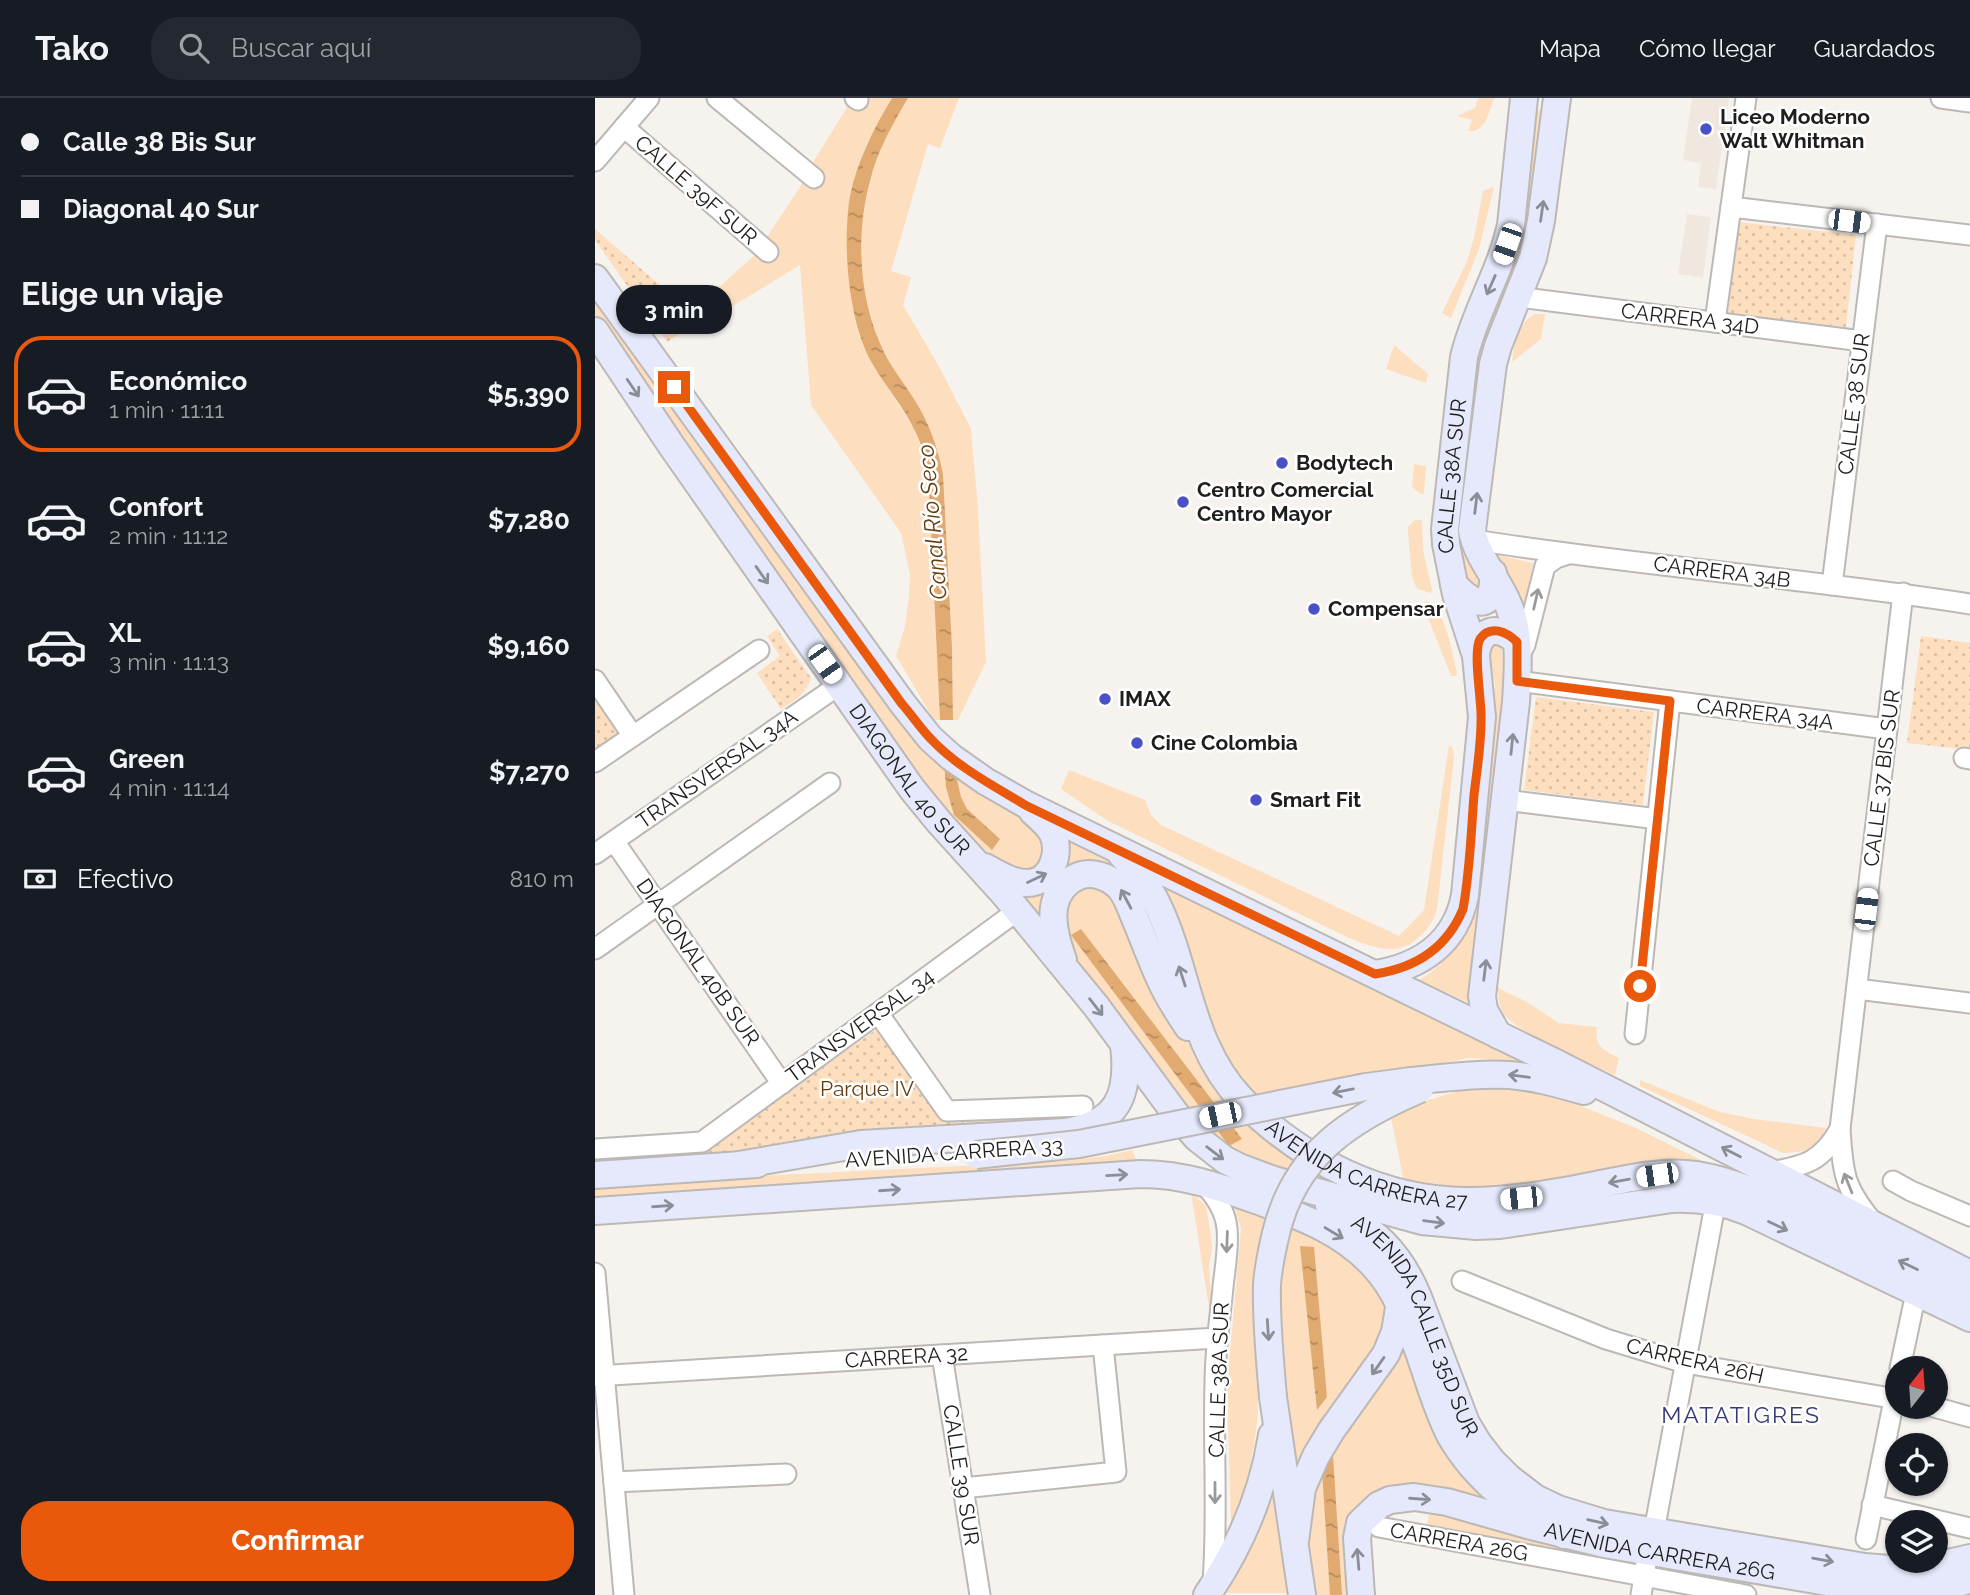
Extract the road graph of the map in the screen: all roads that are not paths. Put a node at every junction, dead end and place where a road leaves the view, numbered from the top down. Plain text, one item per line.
1 (649, 98) edge
2 (717, 98) edge
3 (1524, 98) edge
4 (1557, 98) edge
5 (1746, 98) edge
6 (1941, 98) edge
7 (1970, 102) edge
8 (624, 127) junction
9 (595, 161) edge
10 (814, 178) dead end
11 (1731, 207) junction
12 (1877, 224) junction
13 (1970, 235) edge
14 (768, 252) dead end
15 (595, 278) edge
16 (1518, 297) junction
17 (1715, 322) junction
18 (595, 331) edge
19 (1862, 341) junction
20 (1474, 540) junction
21 (1569, 554) junction
22 (1493, 573) junction
23 (1454, 584) junction
24 (1832, 585) junction
25 (1903, 593) junction
26 (1970, 604) edge
27 (759, 650) dead end
28 (1476, 656) junction
29 (1517, 660) junction
30 (595, 680) edge
31 (839, 685) junction
32 (1670, 701) junction
33 (1887, 729) junction
34 (633, 736) junction
35 (595, 762) edge
36 (830, 783) dead end
37 (1505, 800) junction
38 (1027, 806) junction
39 (1658, 819) junction
40 (614, 841) junction
41 (1115, 848) junction
42 (595, 854) edge
43 (975, 862) junction
44 (657, 904) junction
45 (1017, 911) junction
46 (595, 949) edge
47 (1067, 971) junction
48 (1375, 974) junction
49 (1857, 989) junction
50 (1970, 1003) edge
51 (878, 1013) junction
52 (1498, 1034) junction
53 (1635, 1034) dead end
54 (1124, 1045) junction
55 (1215, 1066) junction
56 (782, 1084) junction
57 (1416, 1085) junction
58 (1083, 1106) dead end
59 (1678, 1125) junction
60 (1840, 1129) junction
61 (595, 1149) edge
62 (739, 1165) junction
63 (1770, 1172) junction
64 (595, 1175) edge
65 (1274, 1180) junction
66 (1202, 1181) junction
67 (1893, 1181) dead end
68 (1716, 1200) junction
69 (595, 1211) edge
70 (1970, 1216) edge
71 (1878, 1228) junction
72 (1970, 1258) edge
73 (595, 1273) edge
74 (1970, 1274) edge
75 (1462, 1281) dead end
76 (1916, 1293) junction
77 (1970, 1294) edge
78 (1400, 1303) junction
79 (1970, 1318) edge
80 (1217, 1338) junction
81 (1103, 1345) junction
82 (942, 1355) junction
83 (1903, 1356) edge
84 (1685, 1363) junction
85 (600, 1376) edge
86 (1885, 1392) edge
87 (1274, 1406) junction
88 (1948, 1411) edge
89 (1970, 1417) edge
90 (1891, 1419) edge
91 (786, 1474) dead end
92 (614, 1482) junction
93 (963, 1488) junction
94 (1535, 1498) joint
95 (1873, 1505) junction
96 (1370, 1525) junction
97 (1970, 1528) edge
98 (1564, 1535) junction
99 (1866, 1539) dead end
100 (1295, 1541) junction
101 (1970, 1558) edge
102 (1647, 1564) edge
103 (1970, 1580) edge
104 (1857, 1587) junction
105 (1210, 1591) edge
106 (624, 1595) edge
107 (980, 1595) edge
108 (1303, 1595) edge
109 (1361, 1595) edge
110 (1746, 1595) edge
111 (1888, 1595) edge

1 - 8 street
2 - 10 street
3 -> 23 main road, CALLE 38A SUR
16 -> 4 main road, CALLE 38A SUR
5 - 11 street
6 - 7 street
8 - 9 street
8 - 14 street, CALLE 39F SUR
11 - 12 street
11 - 17 street
12 - 13 street
12 - 19 street, CALLE 38 SUR
15 - 38 main road, DIAGONAL 40 SUR
16 - 17 street, CARRERA 34D
20 -> 16 main road, CALLE 38A SUR
17 - 19 street, CARRERA 34D
18 -> 31 main road, DIAGONAL 40 SUR
19 - 24 street, CALLE 38 SUR
20 - 21 street, CARRERA 34B
20 - 22 main road, CALLE 38A SUR
21 - 24 street, CARRERA 34B
29 -> 21 street, CALLE 38A SUR
22 - 23 main road
22 - 29 main road, CALLE 38A SUR
23 - 28 main road, CALLE 38A SUR
24 - 25 street, CARRERA 34B
25 - 26 street, CARRERA 34B
25 - 33 street, CALLE 37 BIS SUR
27 - 34 street
28 - 29 main road
28 - 48 main road, CALLE 38A SUR
29 - 32 street, CARRERA 34A
37 -> 29 main road, CALLE 38A SUR
30 - 34 street
31 - 40 street, TRANSVERSAL 34A
31 - 43 main road, DIAGONAL 40 SUR
32 - 33 street, CARRERA 34A
32 - 39 street
33 - 49 street, CALLE 37 BIS SUR
34 - 35 street
36 - 44 street
37 - 39 street
52 -> 37 main road, CALLE 38A SUR
38 - 41 main road
43 -> 38 main road
39 - 53 street
40 - 42 street, TRANSVERSAL 34A
40 - 44 street, DIAGONAL 40B SUR
41 - 48 main road
55 -> 41 main road, AVENIDA CARRERA 27
43 - 45 main road, DIAGONAL 40 SUR
44 - 46 street
44 - 56 street, DIAGONAL 40B SUR
45 - 47 main road, DIAGONAL 40 SUR
45 - 51 street, TRANSVERSAL 34
47 -> 54 main road, DIAGONAL 40 SUR
55 -> 47 main road
48 - 52 main road
49 - 50 street
49 - 60 street, CALLE 37 BIS SUR
51 - 56 street, TRANSVERSAL 34
51 - 58 street
52 - 59 main road
54 - 62 main road
54 -> 65 main road, DIAGONAL 40 SUR
77 -> 55 main road, AVENIDA CARRERA 27
56 - 61 street, TRANSVERSAL 34
59 -> 57 main road
57 -> 62 main road, AVENIDA CARRERA 33, bridge
57 -> 87 main road, bridge
63 -> 59 main road
60 - 63 street
71 -> 60 street, CALLE 37 BIS SUR
62 - 64 main road, AVENIDA CARRERA 33
63 - 71 main road
65 -> 68 main road
65 - 94 main road, AVENIDA CALLE 35D SUR
69 -> 66 main road, AVENIDA CARRERA 33
66 -> 78 main road, AVENIDA CARRERA 33
66 -> 80 street, CALLE 38A SUR
67 - 70 street
68 -> 76 main road
68 - 84 street
71 - 72 main road
71 - 74 main road
73 - 85 street
75 - 84 street, CARRERA 26H
76 - 79 main road
76 - 83 street
78 - 98 main road, AVENIDA CALLE 35D SUR
78 -> 100 main road
80 - 81 street, CARRERA 32
80 -> 105 street, CALLE 38A SUR
81 - 82 street, CARRERA 32
81 - 93 street
82 - 85 street, CARRERA 32
82 - 93 street, CALLE 39 SUR
84 - 86 street, CARRERA 26H
84 - 102 street
85 - 92 street
87 - 100 main road
87 - 105 main road
88 - 89 street
90 - 95 street
91 - 92 street
92 - 106 street
93 - 107 street, CALLE 39 SUR
94 -> 102 main road, AVENIDA CARRERA 26G
95 - 97 street
95 - 99 street
96 -> 98 main road, AVENIDA CARRERA 26G
96 - 102 street, CARRERA 26G
109 -> 96 main road
98 - 102 main road, AVENIDA CARRERA 26G
100 - 108 main road
102 -> 101 main road, AVENIDA CARRERA 26G
102 - 104 main road, AVENIDA CARRERA 26G
102 - 110 street, CARRERA 26G
103 - 104 main road, AVENIDA CARRERA 26G
104 - 111 main road

